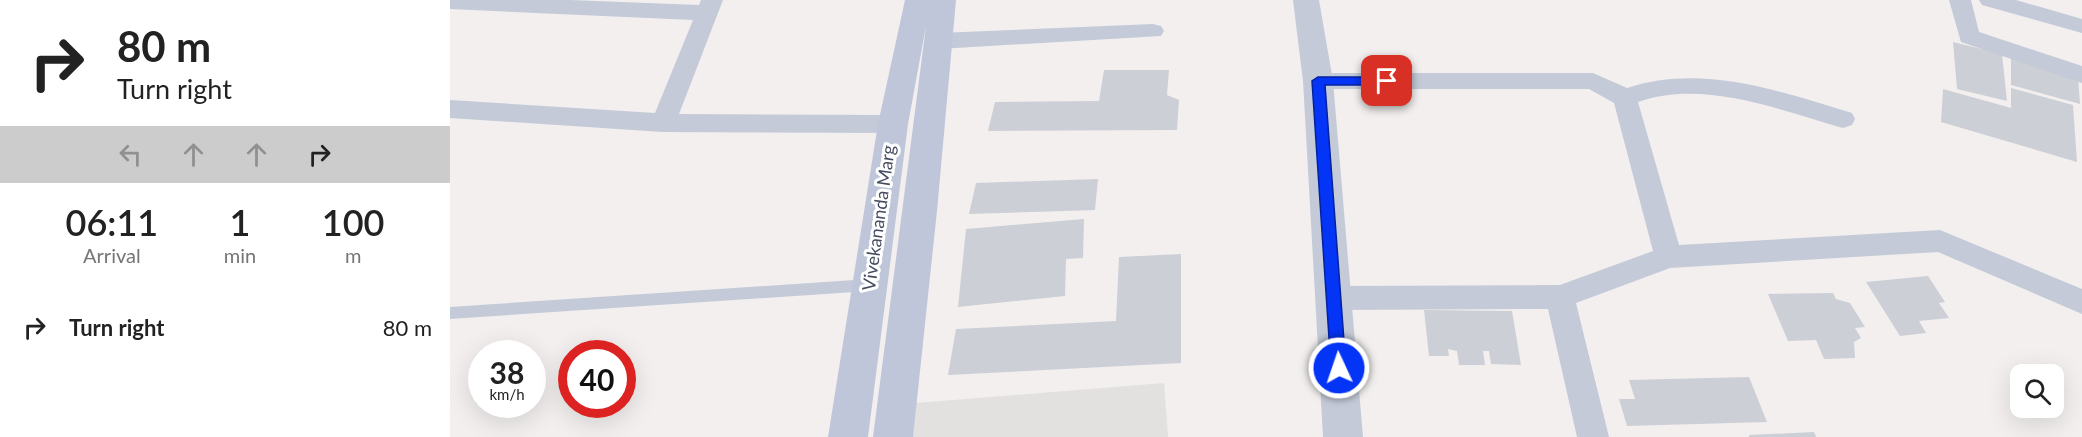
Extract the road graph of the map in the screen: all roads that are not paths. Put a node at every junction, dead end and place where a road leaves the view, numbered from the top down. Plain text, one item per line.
1 (918, 0) edge
2 (943, 0) edge
3 (1306, 0) edge
4 (1960, 0) edge
5 (1990, 0) edge
6 (450, 2) edge
7 (482, 2) edge
8 (710, 7) edge
9 (2082, 26) edge
10 (1153, 31) dead end
11 (939, 40) junction
12 (2082, 75) edge
13 (1318, 81) junction
14 (1625, 98) junction
15 (450, 110) edge
16 (1843, 119) dead end
17 (663, 123) junction
18 (892, 124) junction
19 (1669, 257) junction
20 (869, 285) junction
21 (1560, 297) junction
22 (1335, 298) junction
23 (2082, 302) edge
24 (450, 313) edge
25 (848, 437) edge
26 (893, 437) edge
27 (1343, 437) edge
28 (1593, 437) edge

1 - 18 main road, Vivekananda Marg
2 - 11 main road
3 - 13 street
4 - 12 street
5 - 9 street
6 - 7 street
7 - 8 street
8 - 17 street
10 - 11 street
11 - 26 main road
13 - 14 street
13 - 22 street
14 - 16 street
14 - 19 street
15 - 17 street
17 - 18 street
18 - 20 main road, Vivekananda Marg
19 - 21 street
19 - 23 street
20 - 24 lane
20 - 25 main road, Vivekananda Marg
21 - 22 street
21 - 28 street
22 - 27 street

